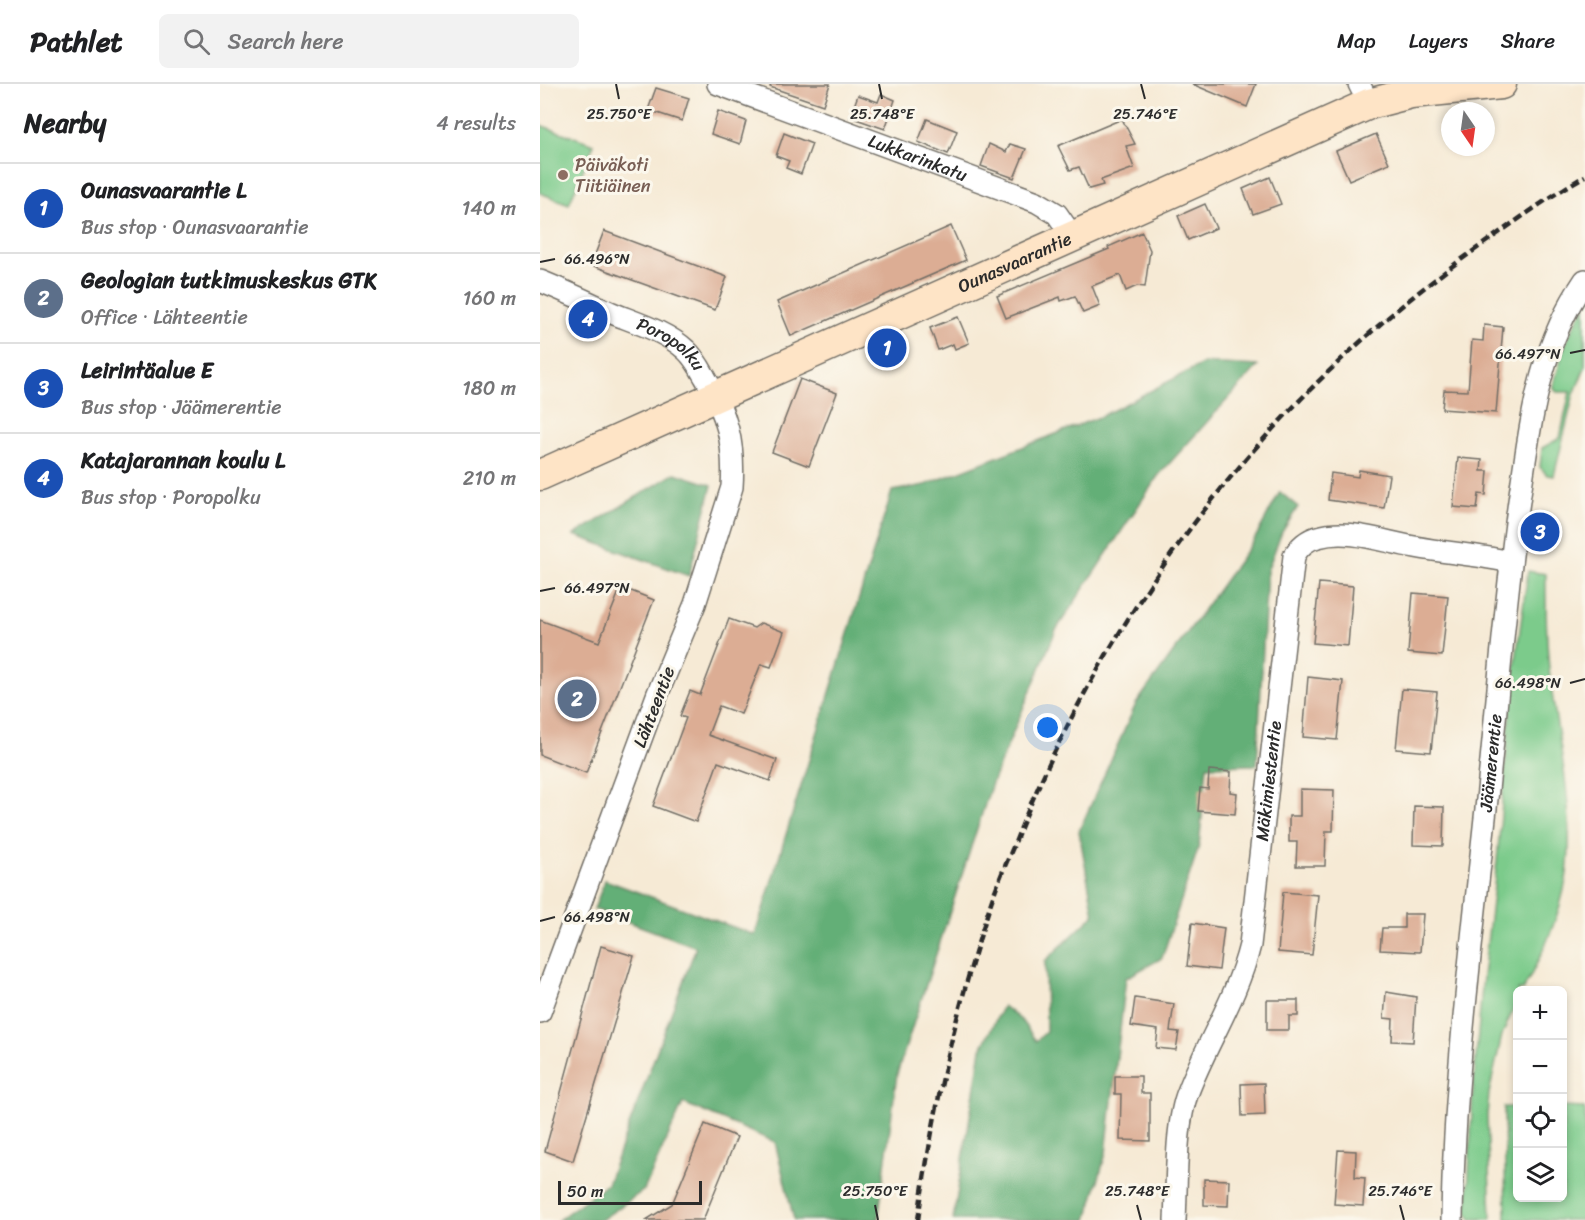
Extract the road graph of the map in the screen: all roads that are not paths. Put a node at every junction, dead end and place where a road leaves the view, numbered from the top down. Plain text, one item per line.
1 (718, 84) edge
2 (1501, 84) edge
3 (1451, 86) edge
4 (1364, 94) edge
5 (1074, 237) junction
6 (1585, 280) edge
7 (540, 281) edge
8 (716, 397) junction
9 (540, 475) edge
10 (1511, 562) junction
11 (540, 1012) edge
12 (1175, 1220) edge
13 (1452, 1220) edge

1 - 5 street, Lukkarinkatu
2 - 3 street, Ounasvaarantie
3 - 4 street, Ounasvaarantie
4 - 5 street, Ounasvaarantie
5 - 8 street, Ounasvaarantie
6 - 10 street, Jäämerentie
7 - 8 street, Poropolku
8 - 9 street, Ounasvaarantie
8 - 11 street, Lähteentie
10 - 12 street, Mäkimiestentie
10 - 13 street, Jäämerentie

